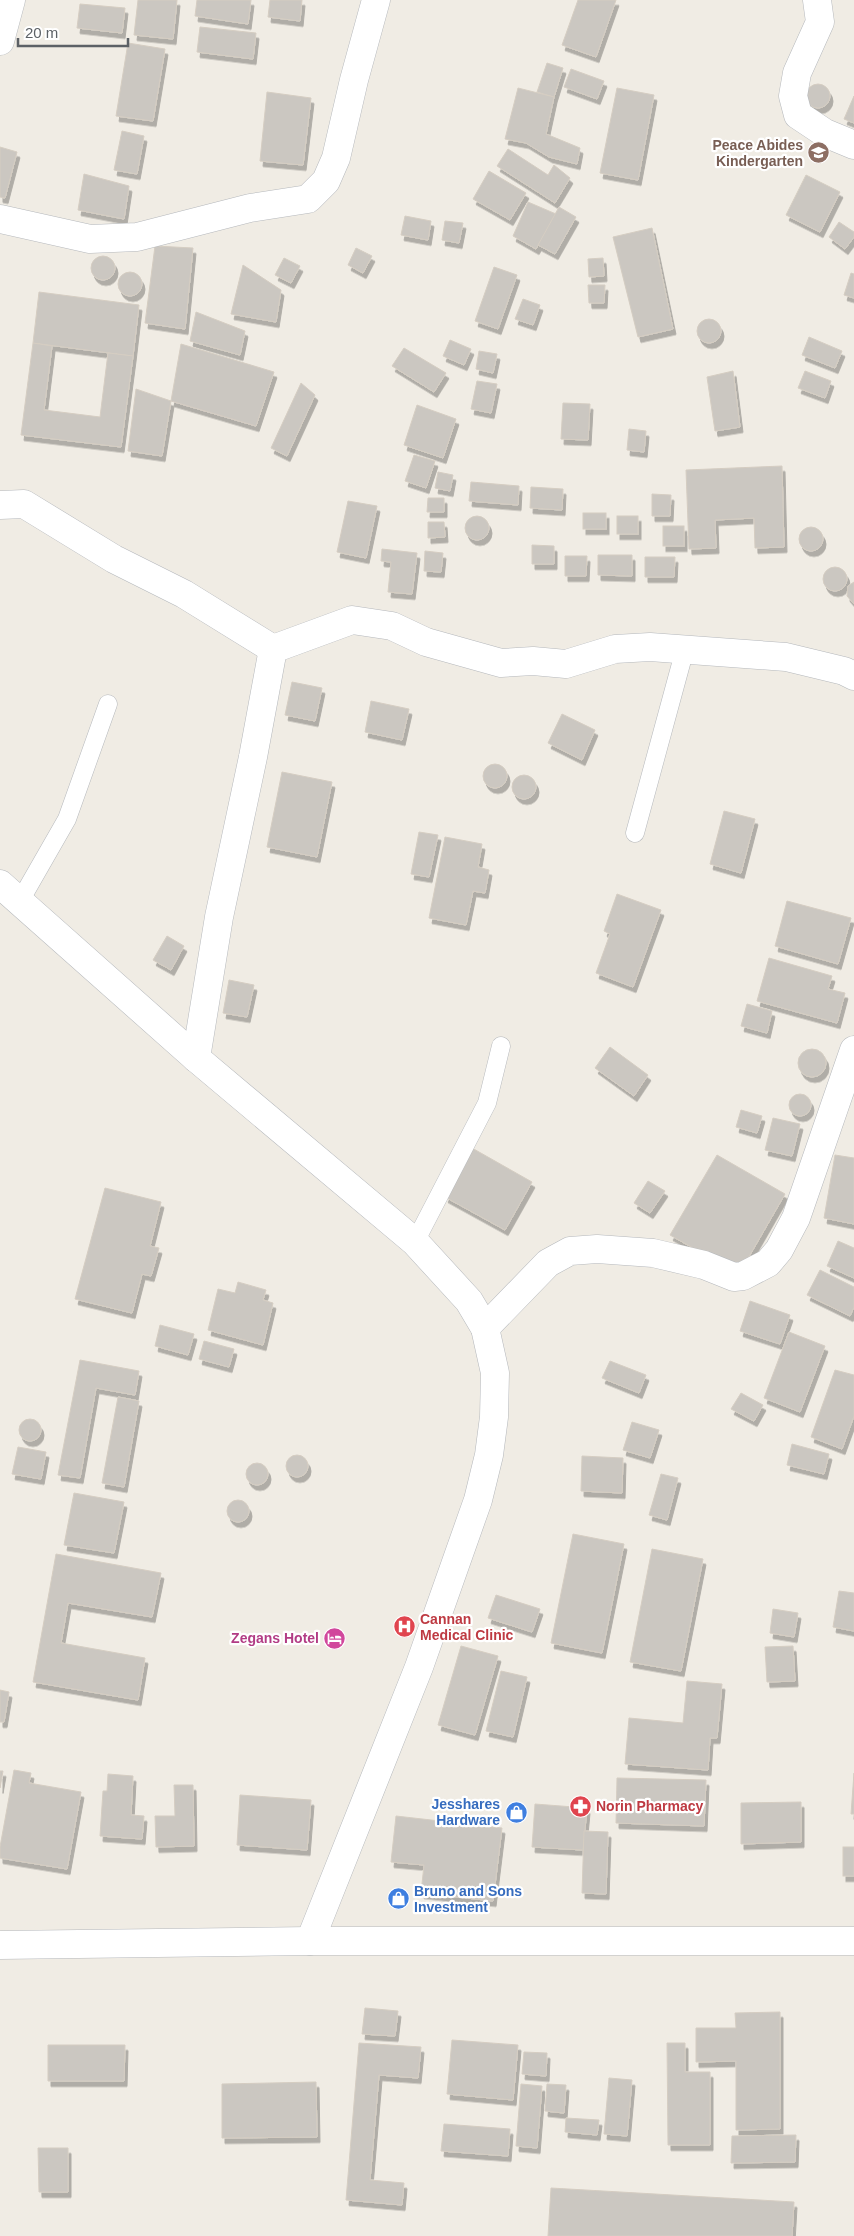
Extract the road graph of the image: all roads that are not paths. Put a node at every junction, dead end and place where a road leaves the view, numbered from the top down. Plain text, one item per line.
1 (11, 0) edge
2 (376, 0) edge
3 (817, 0) edge
4 (0, 41) edge
5 (854, 145) edge
6 (0, 219) edge
7 (0, 505) edge
8 (273, 648) junction
9 (685, 649) junction
10 (854, 676) edge
11 (108, 704) dead end
12 (635, 833) dead end
13 (10, 892) edge
14 (501, 1046) dead end
15 (854, 1050) edge
16 (196, 1058) junction
17 (414, 1242) junction
18 (485, 1328) junction
19 (854, 1941) edge
20 (310, 1942) junction
21 (0, 1945) edge

1 - 4 street
2 - 6 street
3 - 5 street
7 - 8 street
8 - 9 street
8 - 16 street
9 - 10 street
9 - 12 lane
11 - 13 lane
13 - 16 street
14 - 17 lane
15 - 18 street
16 - 17 street
17 - 18 street
18 - 20 street
19 - 20 street
20 - 21 street

